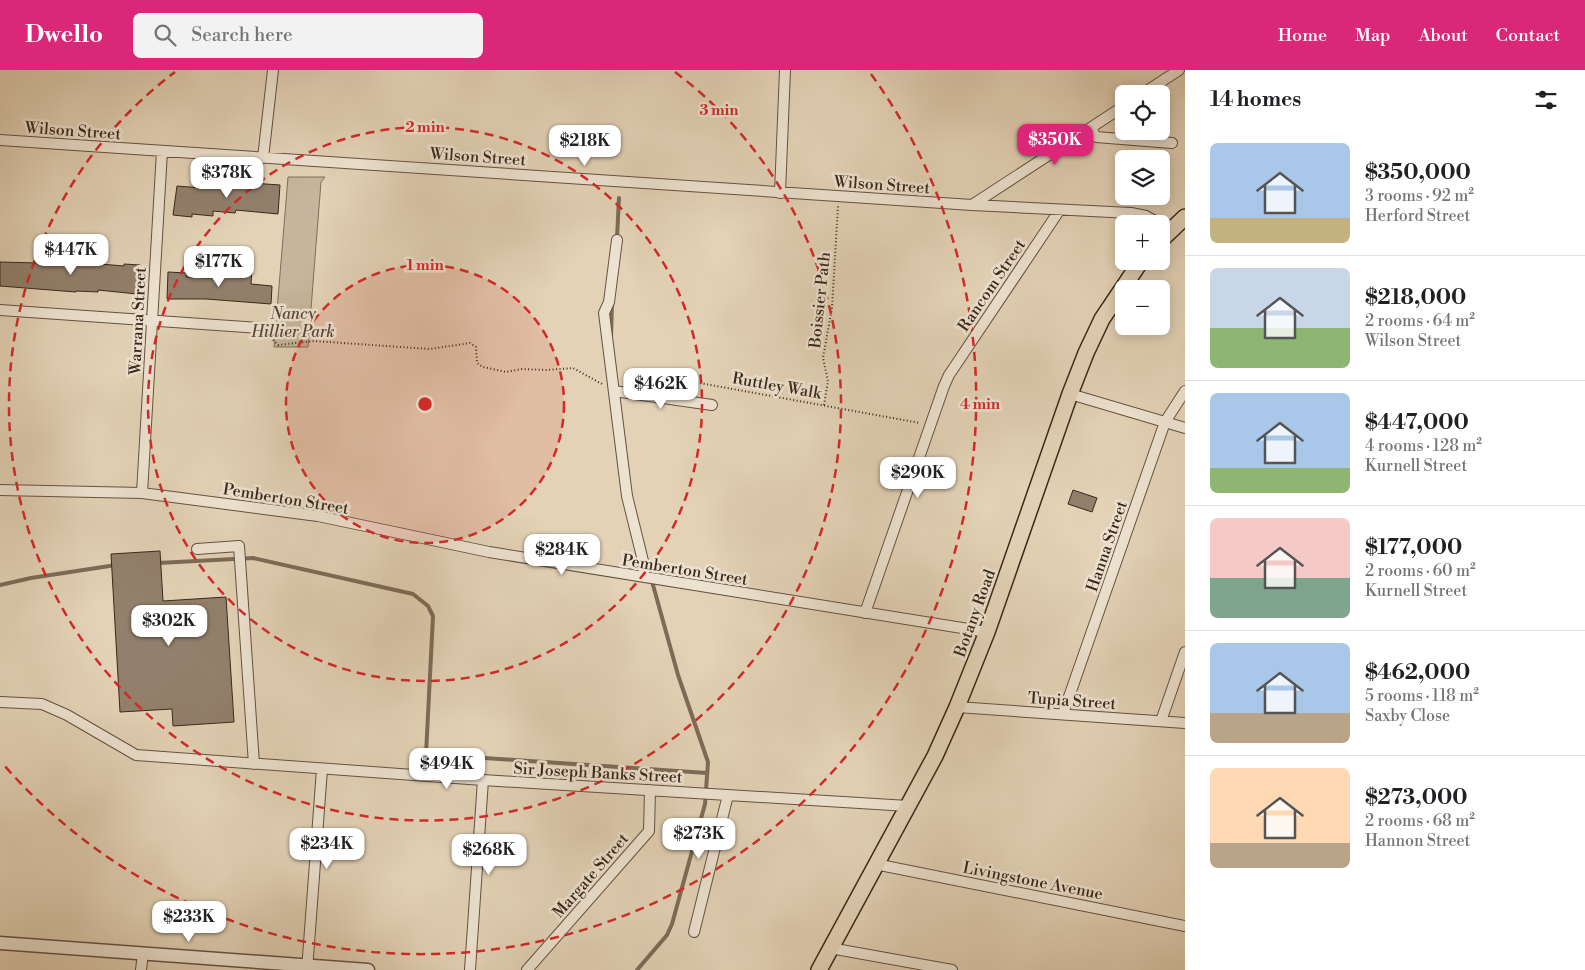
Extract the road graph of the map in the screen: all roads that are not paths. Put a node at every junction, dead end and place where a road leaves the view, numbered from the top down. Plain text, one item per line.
1 (272, 70) edge
2 (785, 70) edge
3 (1179, 70) edge
4 (1156, 85) edge
5 (1115, 112) edge
6 (1091, 128) junction
7 (0, 140) edge
8 (1172, 143) dead end
9 (162, 151) junction
10 (263, 158) junction
11 (780, 193) junction
12 (972, 205) junction
13 (1059, 211) junction
14 (1141, 215) edge
15 (1185, 218) edge
16 (1170, 226) edge
17 (617, 240) dead end
18 (1135, 270) edge
19 (0, 310) edge
20 (152, 320) junction
21 (261, 328) road end
22 (614, 387) junction
23 (1185, 391) edge
24 (1070, 394) junction
25 (712, 405) dead end
26 (1165, 422) junction
27 (1185, 428) edge
28 (0, 490) edge
29 (142, 493) junction
30 (197, 549) dead end
31 (644, 577) junction
32 (865, 613) junction
33 (986, 632) junction
34 (1185, 652) edge
35 (0, 702) edge
36 (957, 707) junction
37 (1063, 714) junction
38 (1161, 721) junction
39 (1185, 722) edge
40 (254, 764) junction
41 (322, 769) junction
42 (484, 780) junction
43 (650, 790) junction
44 (728, 795) junction
45 (908, 806) junction
46 (875, 864) junction
47 (1185, 926) edge
48 (694, 932) dead end
49 (0, 943) edge
50 (830, 948) junction
51 (143, 953) junction
52 (307, 968) edge
53 (141, 970) edge
54 (368, 970) edge
55 (470, 970) edge
56 (526, 970) edge
57 (819, 970) edge
58 (952, 970) edge

1 - 10 street
2 - 11 street
3 - 4 street
5 - 6 street
6 - 8 street
6 - 12 street
7 - 9 street, Wilson Street
9 - 10 street, Wilson Street
9 - 20 street, Warrana Street
10 - 11 street, Wilson Street
11 - 12 street, Wilson Street
12 - 13 street, Wilson Street
13 - 14 street, Wilson Street
13 - 32 street, Rancom Street
15 - 16 main road
17 - 22 street
18 - 24 main road, Botany Road
19 - 20 street
20 - 21 street
20 - 29 street, Warrana Street
22 - 25 street
22 - 31 street
23 - 26 street, Hanna Street
24 - 26 street
24 - 33 main road, Botany Road
26 - 27 street
26 - 37 street, Hanna Street
28 - 29 street, Pemberton Street
29 - 31 street, Pemberton Street
30 - 40 street
31 - 32 street, Pemberton Street
32 - 33 street, Pemberton Street
33 - 36 main road, Botany Road
34 - 38 street
35 - 40 street, Sir Joseph Banks Street
36 - 37 street, Tupia Street
36 - 45 main road, Botany Road
37 - 38 street, Tupia Street
38 - 39 street, Tupia Street
40 - 41 street, Sir Joseph Banks Street
41 - 42 street, Sir Joseph Banks Street
41 - 52 street
42 - 43 street, Sir Joseph Banks Street
42 - 55 street
43 - 44 street, Sir Joseph Banks Street
43 - 56 street, Margate Street
44 - 45 street, Sir Joseph Banks Street
44 - 48 street
45 - 46 main road, Botany Road
46 - 47 street, Livingstone Avenue
46 - 50 main road, Botany Road
49 - 51 street
50 - 57 main road, Botany Road
50 - 58 street
51 - 52 street
51 - 53 street
52 - 54 street

